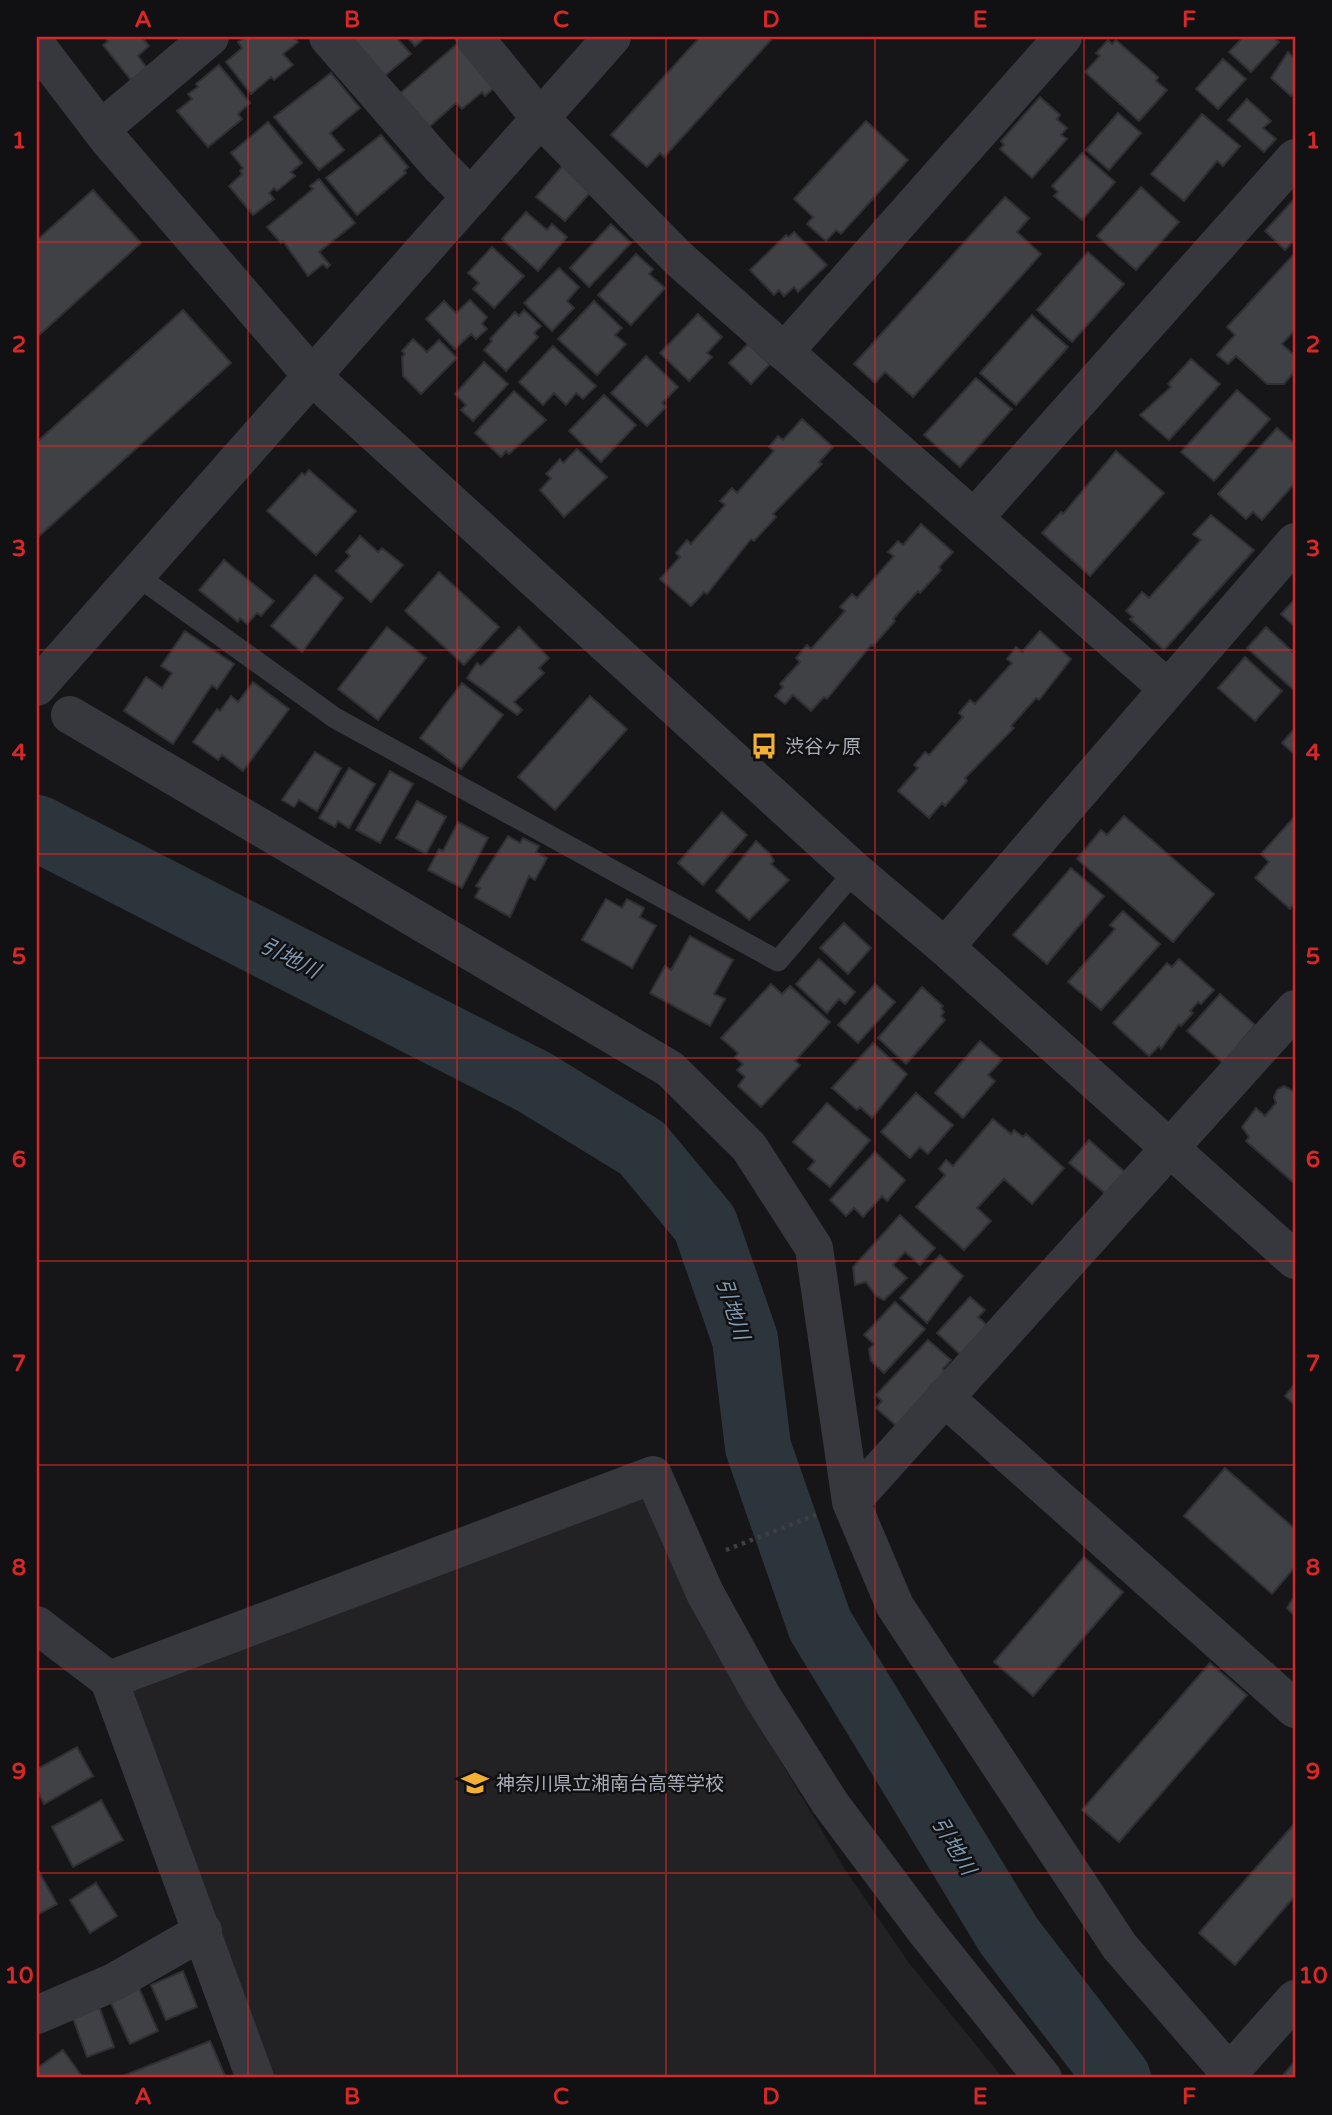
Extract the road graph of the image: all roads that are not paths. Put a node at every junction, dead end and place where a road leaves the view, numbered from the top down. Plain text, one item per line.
1 (210, 37) edge
2 (328, 37) edge
3 (474, 37) edge
4 (612, 37) edge
5 (1063, 37) edge
6 (37, 47) edge
7 (541, 118) junction
8 (101, 130) junction
9 (1295, 158) edge
10 (471, 197) junction
11 (784, 352) junction
12 (313, 377) junction
13 (975, 517) junction
14 (1295, 542) edge
15 (136, 575) junction
16 (40, 684) edge
17 (1166, 687) junction
18 (70, 715) dead end
19 (855, 871) junction
20 (945, 947) junction
21 (1295, 1009) edge
22 (1169, 1147) junction
23 (1295, 1260) edge
24 (944, 1397) junction
25 (833, 1508) junction
26 (37, 1625) edge
27 (109, 1680) junction
28 (1295, 1709) edge
29 (203, 1931) junction
30 (1295, 1999) edge
31 (37, 2015) edge
32 (1231, 2076) edge
33 (255, 2078) edge
34 (1043, 2078) edge

1 - 8 street
2 - 10 street
3 - 7 street
4 - 7 street
5 - 11 street
6 - 8 street
7 - 10 street
7 - 11 street
8 - 12 street
9 - 13 street
10 - 12 street
11 - 13 street
12 - 15 street
12 - 19 street
13 - 17 street
14 - 17 street
15 - 16 street
15 - 19 lane
17 - 20 street
18 - 25 street
19 - 20 street
20 - 22 street
21 - 22 street
22 - 23 street
22 - 24 street
24 - 25 street
24 - 28 street
25 - 32 street
26 - 27 street
27 - 29 street
27 - 34 street
29 - 31 street
29 - 33 street
30 - 32 street

